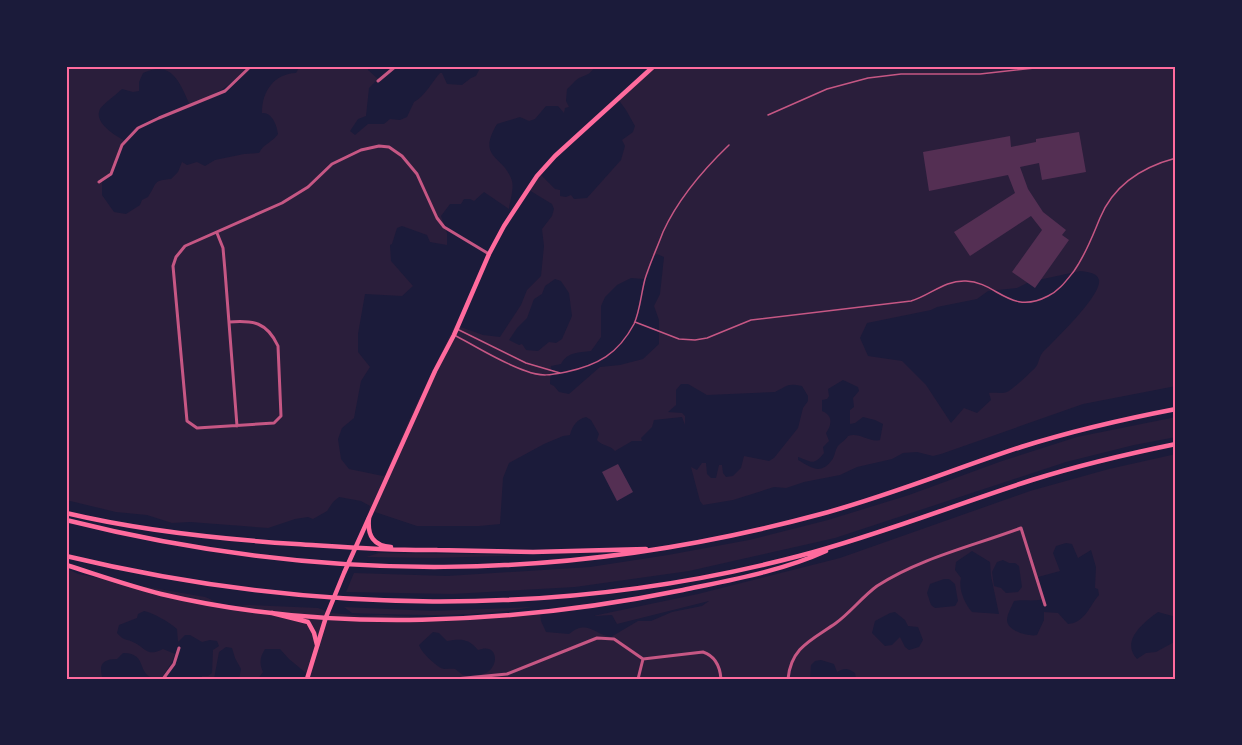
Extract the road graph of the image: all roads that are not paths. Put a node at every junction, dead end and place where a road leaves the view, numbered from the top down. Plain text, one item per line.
1 (251, 66) edge
2 (396, 66) edge
3 (654, 66) edge
4 (1053, 66) edge
5 (378, 81) dead end
6 (768, 115) dead end
7 (729, 145) dead end
8 (1176, 158) edge
9 (99, 182) dead end
10 (217, 233) junction
11 (489, 254) junction
12 (229, 322) junction
13 (635, 322) junction
14 (457, 329) junction
15 (454, 335) junction
16 (561, 373) junction
17 (1176, 409) edge
18 (237, 426) junction
19 (1176, 444) edge
20 (66, 513) edge
21 (369, 518) junction
22 (66, 520) edge
23 (840, 545) junction
24 (355, 549) junction
25 (437, 550) junction
26 (658, 550) junction
27 (66, 556) edge
28 (66, 565) edge
29 (1045, 604) dead end
30 (267, 611) junction
31 (326, 617) junction
32 (317, 645) junction
33 (179, 648) dead end
34 (643, 660) junction
35 (163, 679) edge
36 (307, 679) edge
37 (455, 679) edge
38 (638, 679) edge
39 (721, 679) edge
40 (788, 679) edge

1 - 9 street
2 - 5 street
3 - 11 main road
4 - 6 lane
7 - 13 lane
8 - 13 lane
10 - 11 street
10 - 12 street
10 - 18 street
11 - 14 main road
12 - 18 street
12 - 18 street
13 - 16 lane
14 - 15 main road
14 - 16 lane
15 - 16 lane
15 - 21 main road
17 - 26 main road
19 - 23 main road
20 - 24 main road
21 - 24 main road
21 - 25 main road
22 - 26 main road
23 - 27 main road
23 - 31 main road
24 - 25 main road
24 - 31 main road
25 - 26 main road
28 - 30 main road
29 - 40 street
30 - 31 main road
30 - 32 main road
31 - 32 main road
32 - 36 main road
33 - 35 street
34 - 37 street
34 - 38 street
34 - 39 street

